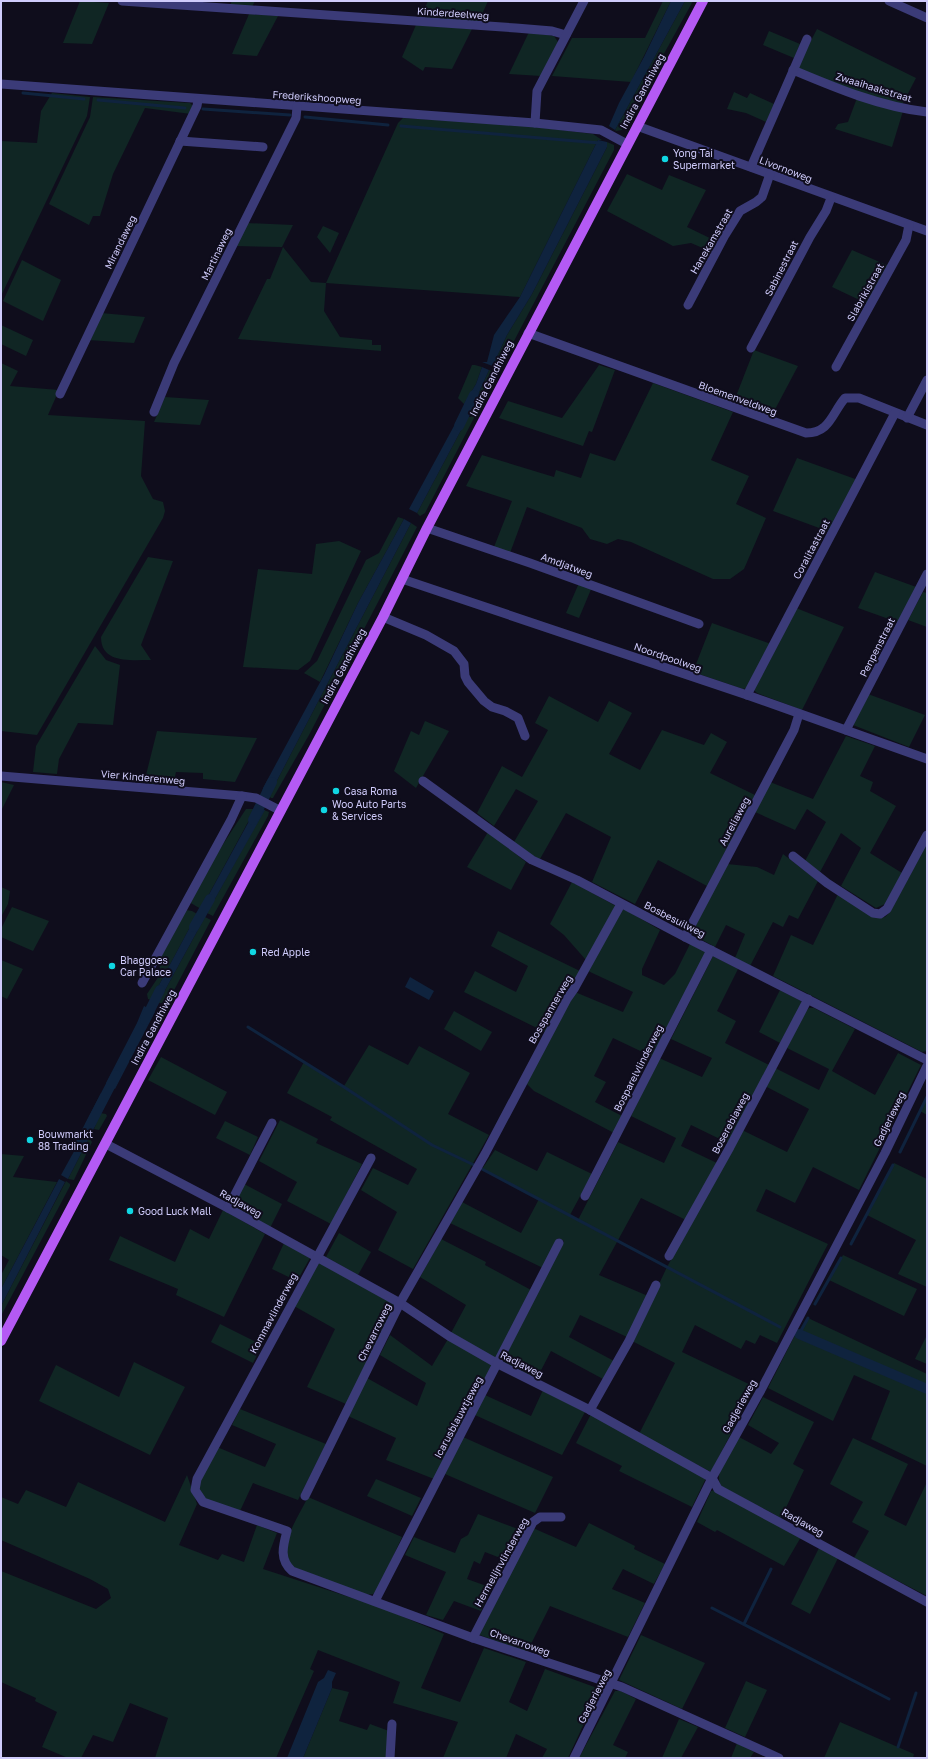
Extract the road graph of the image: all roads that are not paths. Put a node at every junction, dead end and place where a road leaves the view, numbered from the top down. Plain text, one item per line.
1 (122, 1) edge
2 (584, 1) edge
3 (702, 1) edge
4 (889, 1) edge
5 (927, 18) edge
6 (566, 35) junction
7 (807, 39) dead end
8 (793, 70) junction
9 (1, 84) edge
10 (198, 100) junction
11 (297, 107) junction
12 (927, 112) edge
13 (535, 123) junction
14 (637, 126) junction
15 (180, 141) junction
16 (627, 144) junction
17 (263, 147) dead end
18 (751, 167) junction
19 (770, 174) junction
20 (831, 198) junction
21 (909, 225) junction
22 (927, 231) edge
23 (688, 305) dead end
24 (528, 333) junction
25 (751, 348) dead end
26 (836, 368) dead end
27 (927, 380) edge
28 (60, 394) dead end
29 (154, 412) dead end
30 (895, 414) junction
31 (906, 418) junction
32 (927, 425) edge
33 (427, 528) junction
34 (927, 574) edge
35 (402, 579) junction
36 (383, 617) junction
37 (699, 624) dead end
38 (747, 695) junction
39 (799, 714) junction
40 (846, 730) junction
41 (525, 736) dead end
42 (927, 759) edge
43 (1, 776) edge
44 (423, 781) dead end
45 (242, 796) junction
46 (276, 808) junction
47 (927, 835) edge
48 (793, 856) dead end
49 (621, 904) junction
50 (685, 937) junction
51 (711, 950) junction
52 (142, 983) dead end
53 (808, 1000) junction
54 (927, 1060) edge
55 (927, 1066) edge
56 (272, 1123) dead end
57 (106, 1144) junction
58 (370, 1158) dead end
59 (470, 1181) joint
60 (585, 1196) dead end
61 (228, 1208) junction
62 (559, 1243) dead end
63 (669, 1256) dead end
64 (317, 1257) junction
65 (656, 1285) dead end
66 (400, 1303) junction
67 (1, 1341) edge
68 (498, 1364) junction
69 (590, 1410) junction
70 (712, 1478) junction
71 (305, 1496) dead end
72 (561, 1517) dead end
73 (287, 1531) joint
74 (375, 1601) junction
75 (927, 1602) edge
76 (473, 1638) junction
77 (612, 1685) junction
78 (392, 1724) dead end
79 (390, 1758) edge
80 (574, 1758) edge
81 (779, 1758) edge

1 - 6 street, Kinderdeelweg
2 - 6 street
3 - 14 main road, Indira Gandhiweg
4 - 5 street
6 - 13 street
7 - 8 street
8 - 12 street, Zwaaihaakstraat
8 - 18 street
9 - 10 street, Frederikshoopweg
10 - 11 street, Frederikshoopweg
10 - 15 street, Mirandaweg
11 - 13 street, Frederikshoopweg
11 - 29 street, Martinaweg
13 - 16 street, Frederikshoopweg
14 - 16 main road, Indira Gandhiweg
14 - 18 street, Livornoweg
15 - 17 street
15 - 28 street, Mirandaweg
16 - 24 main road, Indira Gandhiweg
18 - 19 street, Livornoweg
19 - 20 street, Livornoweg
19 - 23 street, Hanekamstraat
20 - 21 street, Livornoweg
20 - 25 street, Sabinestraat
21 - 22 street, Livornoweg
21 - 26 street, Slabrikistraat
24 - 30 street, Bloemenveldweg
24 - 33 main road, Indira Gandhiweg
27 - 31 street
30 - 31 street, Bloemenveldweg
30 - 38 street, Coralitastraat
31 - 32 street, Bloemenveldweg
33 - 35 main road, Indira Gandhiweg
33 - 37 street, Amdjatweg
34 - 40 street, Penpenstraat
35 - 36 main road, Indira Gandhiweg
35 - 38 street, Noordpoolweg
36 - 41 street
36 - 46 main road, Indira Gandhiweg
38 - 39 street, Noordpoolweg
39 - 40 street, Noordpoolweg
39 - 50 street, Aureliaweg
40 - 42 street, Noordpoolweg
43 - 45 street, Vier Kinderenweg
44 - 49 street, Bosbesuilweg
45 - 46 street, Vier Kinderenweg
45 - 52 street
46 - 57 main road, Indira Gandhiweg
47 - 48 street
49 - 50 street, Bosbesuilweg
49 - 59 street, Bosspannerweg
50 - 51 street, Bosbesuilweg
51 - 53 street, Bosbesuilweg
51 - 60 street, Bosparelvlinderweg
53 - 54 street, Bosbesuilweg
53 - 63 street, Boserebiaweg
55 - 70 street, Gadjerieweg
56 - 61 street
57 - 61 street, Radjaweg
57 - 67 main road, Indira Gandhiweg
58 - 64 street, Kommavlinderweg
59 - 66 street, Chevarroweg
61 - 64 street, Radjaweg
62 - 68 street, Icarusblauwtjeweg
64 - 66 street, Radjaweg
64 - 73 street, Kommavlinderweg
65 - 69 street
66 - 68 street, Radjaweg
66 - 71 street, Chevarroweg
68 - 69 street, Radjaweg
68 - 74 street, Icarusblauwtjeweg
69 - 70 street, Radjaweg
70 - 75 street, Radjaweg
70 - 77 street, Gadjerieweg
72 - 76 street, Hermelijnvlinderweg
73 - 74 street, Chevarroweg
74 - 76 street, Chevarroweg
76 - 77 street, Chevarroweg
77 - 80 street, Gadjerieweg
77 - 81 street, Chevarroweg
78 - 79 street

